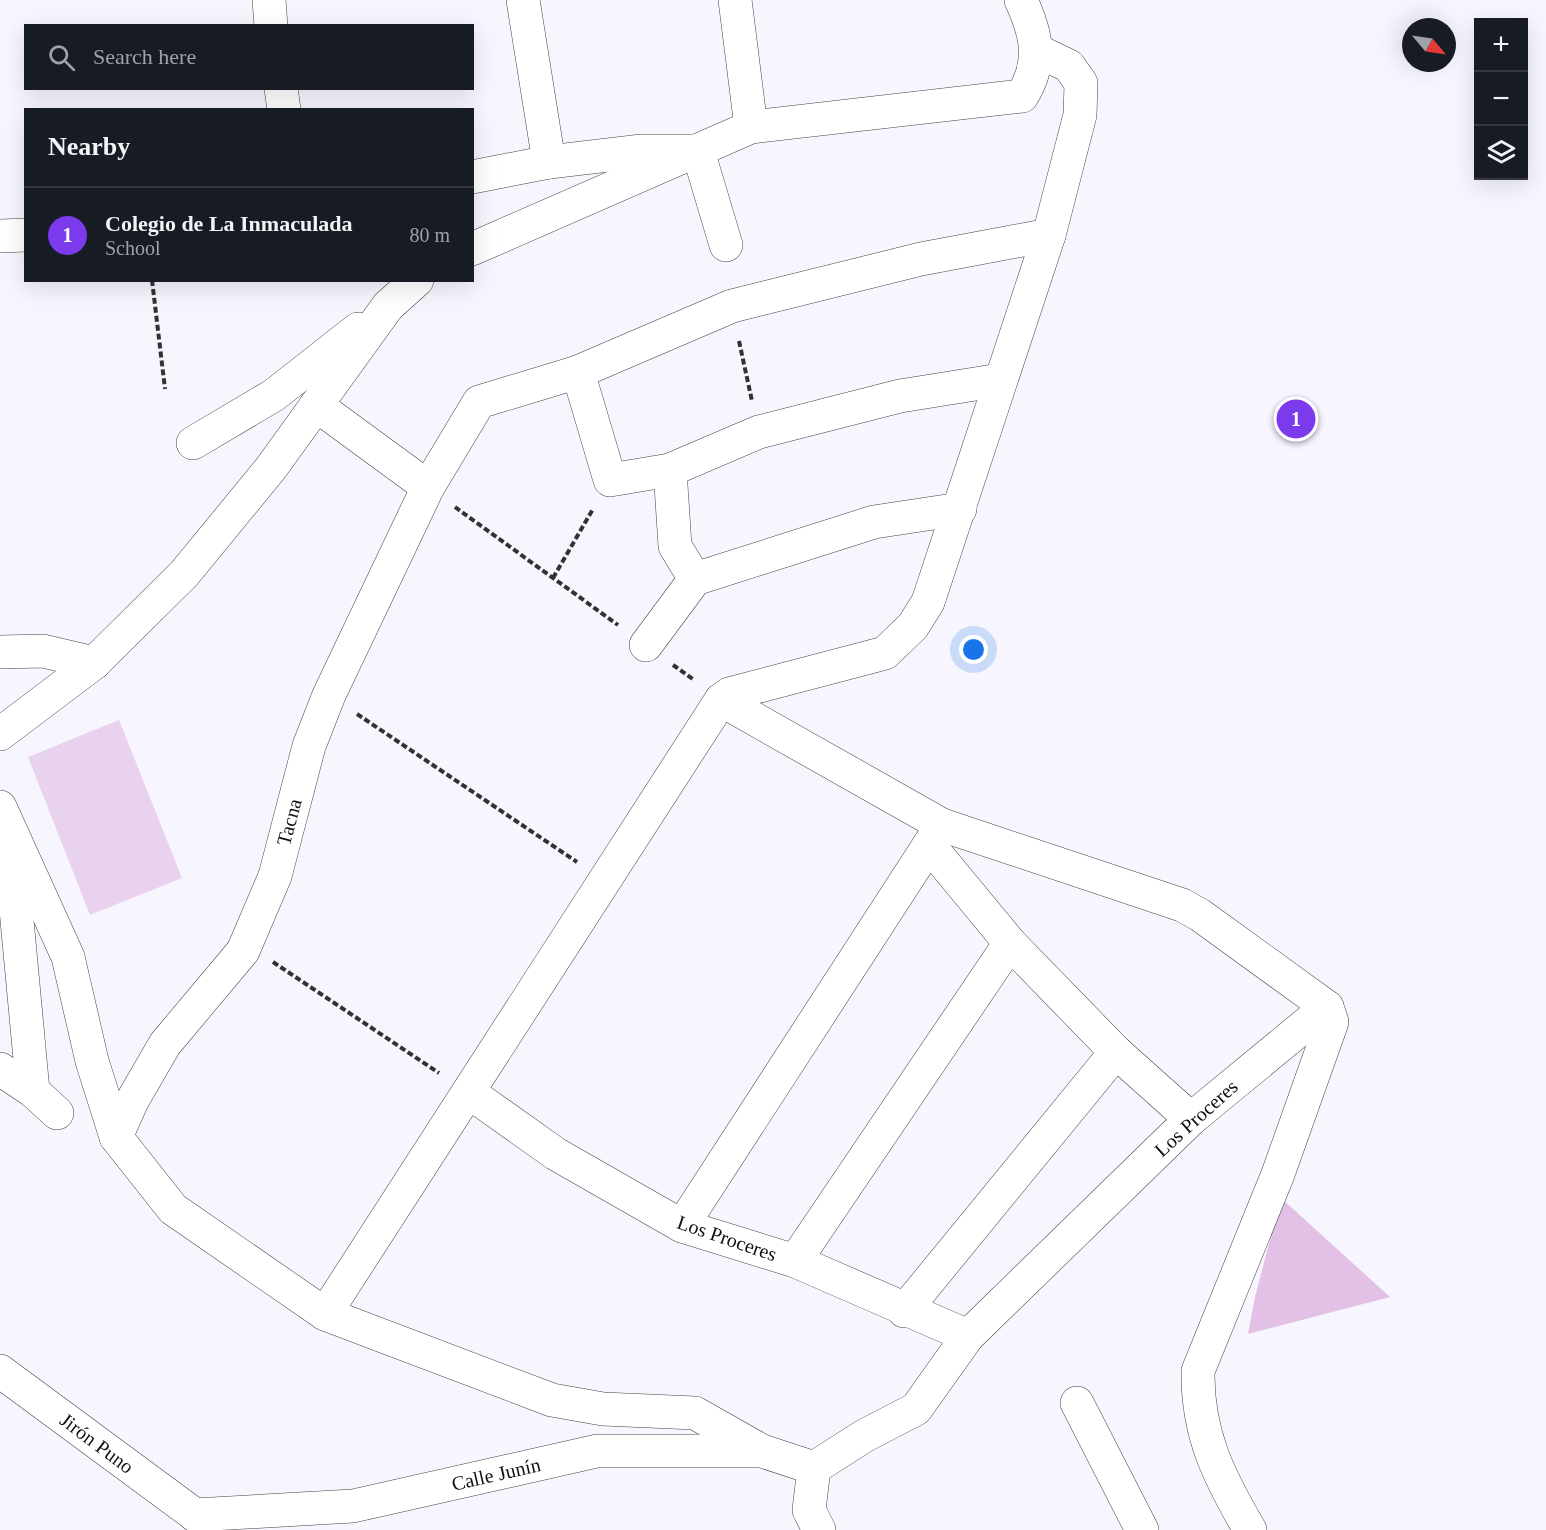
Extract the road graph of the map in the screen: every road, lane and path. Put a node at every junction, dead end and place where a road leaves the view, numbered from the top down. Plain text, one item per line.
1 (269, 0) edge
2 (523, 0) edge
3 (735, 0) edge
4 (1021, 0) edge
5 (272, 24) edge
6 (1036, 50) junction
7 (281, 90) edge
8 (284, 108) edge
9 (751, 127) junction
10 (698, 151) junction
11 (549, 162) junction
12 (474, 177) edge
13 (24, 235) edge
14 (1049, 235) junction
15 (0, 236) edge
16 (726, 245) dead end
17 (474, 248) edge
18 (152, 282) edge
19 (415, 282) edge
20 (388, 306) junction
21 (578, 372) junction
22 (1000, 380) junction
23 (165, 389) dead end
24 (316, 405) junction
25 (194, 443) dead end
26 (670, 470) junction
27 (610, 480) junction
28 (428, 487) junction
29 (960, 509) junction
30 (553, 578) junction
31 (695, 579) junction
32 (646, 645) junction
33 (0, 652) edge
34 (94, 663) junction
35 (329, 695) junction
36 (721, 700) junction
37 (0, 734) edge
38 (3, 813) edge
39 (936, 835) junction
40 (606, 881) junction
41 (1010, 943) junction
42 (246, 944) junction
43 (12, 989) edge
44 (1327, 1007) junction
45 (1116, 1053) junction
46 (0, 1069) edge
47 (33, 1091) junction
48 (470, 1093) junction
49 (57, 1113) dead end
50 (1191, 1119) junction
51 (116, 1137) junction
52 (682, 1226) junction
53 (795, 1261) junction
54 (904, 1311) junction
55 (325, 1314) junction
56 (968, 1336) junction
57 (0, 1371) edge
58 (1077, 1403) dead end
59 (762, 1451) junction
60 (814, 1468) junction
61 (189, 1523) edge
62 (819, 1530) edge
63 (1142, 1530) edge
64 (1250, 1530) edge

1 - 5 street
2 - 11 street
3 - 9 street
4 - 6 street
6 - 9 street
6 - 14 street
7 - 8 street
9 - 10 street
10 - 11 street
10 - 16 street
10 - 17 street
11 - 12 street
13 - 15 street
14 - 21 street, Tacna
14 - 22 street
18 - 23 path
19 - 20 street
20 - 24 street
20 - 25 street
21 - 27 street
21 - 28 street, Tacna
22 - 26 street
22 - 29 street
24 - 28 street
24 - 34 street
26 - 27 street
26 - 31 street
27 - 30 path
28 - 30 path
28 - 35 street, Tacna
29 - 31 street
29 - 36 street
30 - 32 path
31 - 32 street
32 - 36 path
33 - 34 street
34 - 37 street
35 - 40 path
35 - 42 street, Tacna
36 - 39 street
36 - 40 street
38 - 43 street
38 - 51 street
39 - 41 street
39 - 44 street
39 - 52 street
40 - 48 street
41 - 45 street
41 - 53 street
42 - 48 path
42 - 51 street, Tacna
43 - 47 street
44 - 50 street, Los Proceres
44 - 64 street
45 - 50 street
45 - 54 street
46 - 47 street
47 - 49 street
48 - 52 street, Los Proceres
48 - 55 street
50 - 56 street, Los Proceres
51 - 55 street
52 - 53 street, Los Proceres
53 - 54 street, Los Proceres
54 - 56 street, Los Proceres
55 - 59 street
56 - 60 street, Los Proceres
57 - 61 street, Jirón Puno
58 - 63 street
59 - 60 street, Calle Junín
59 - 61 street, Calle Junín
60 - 62 street

